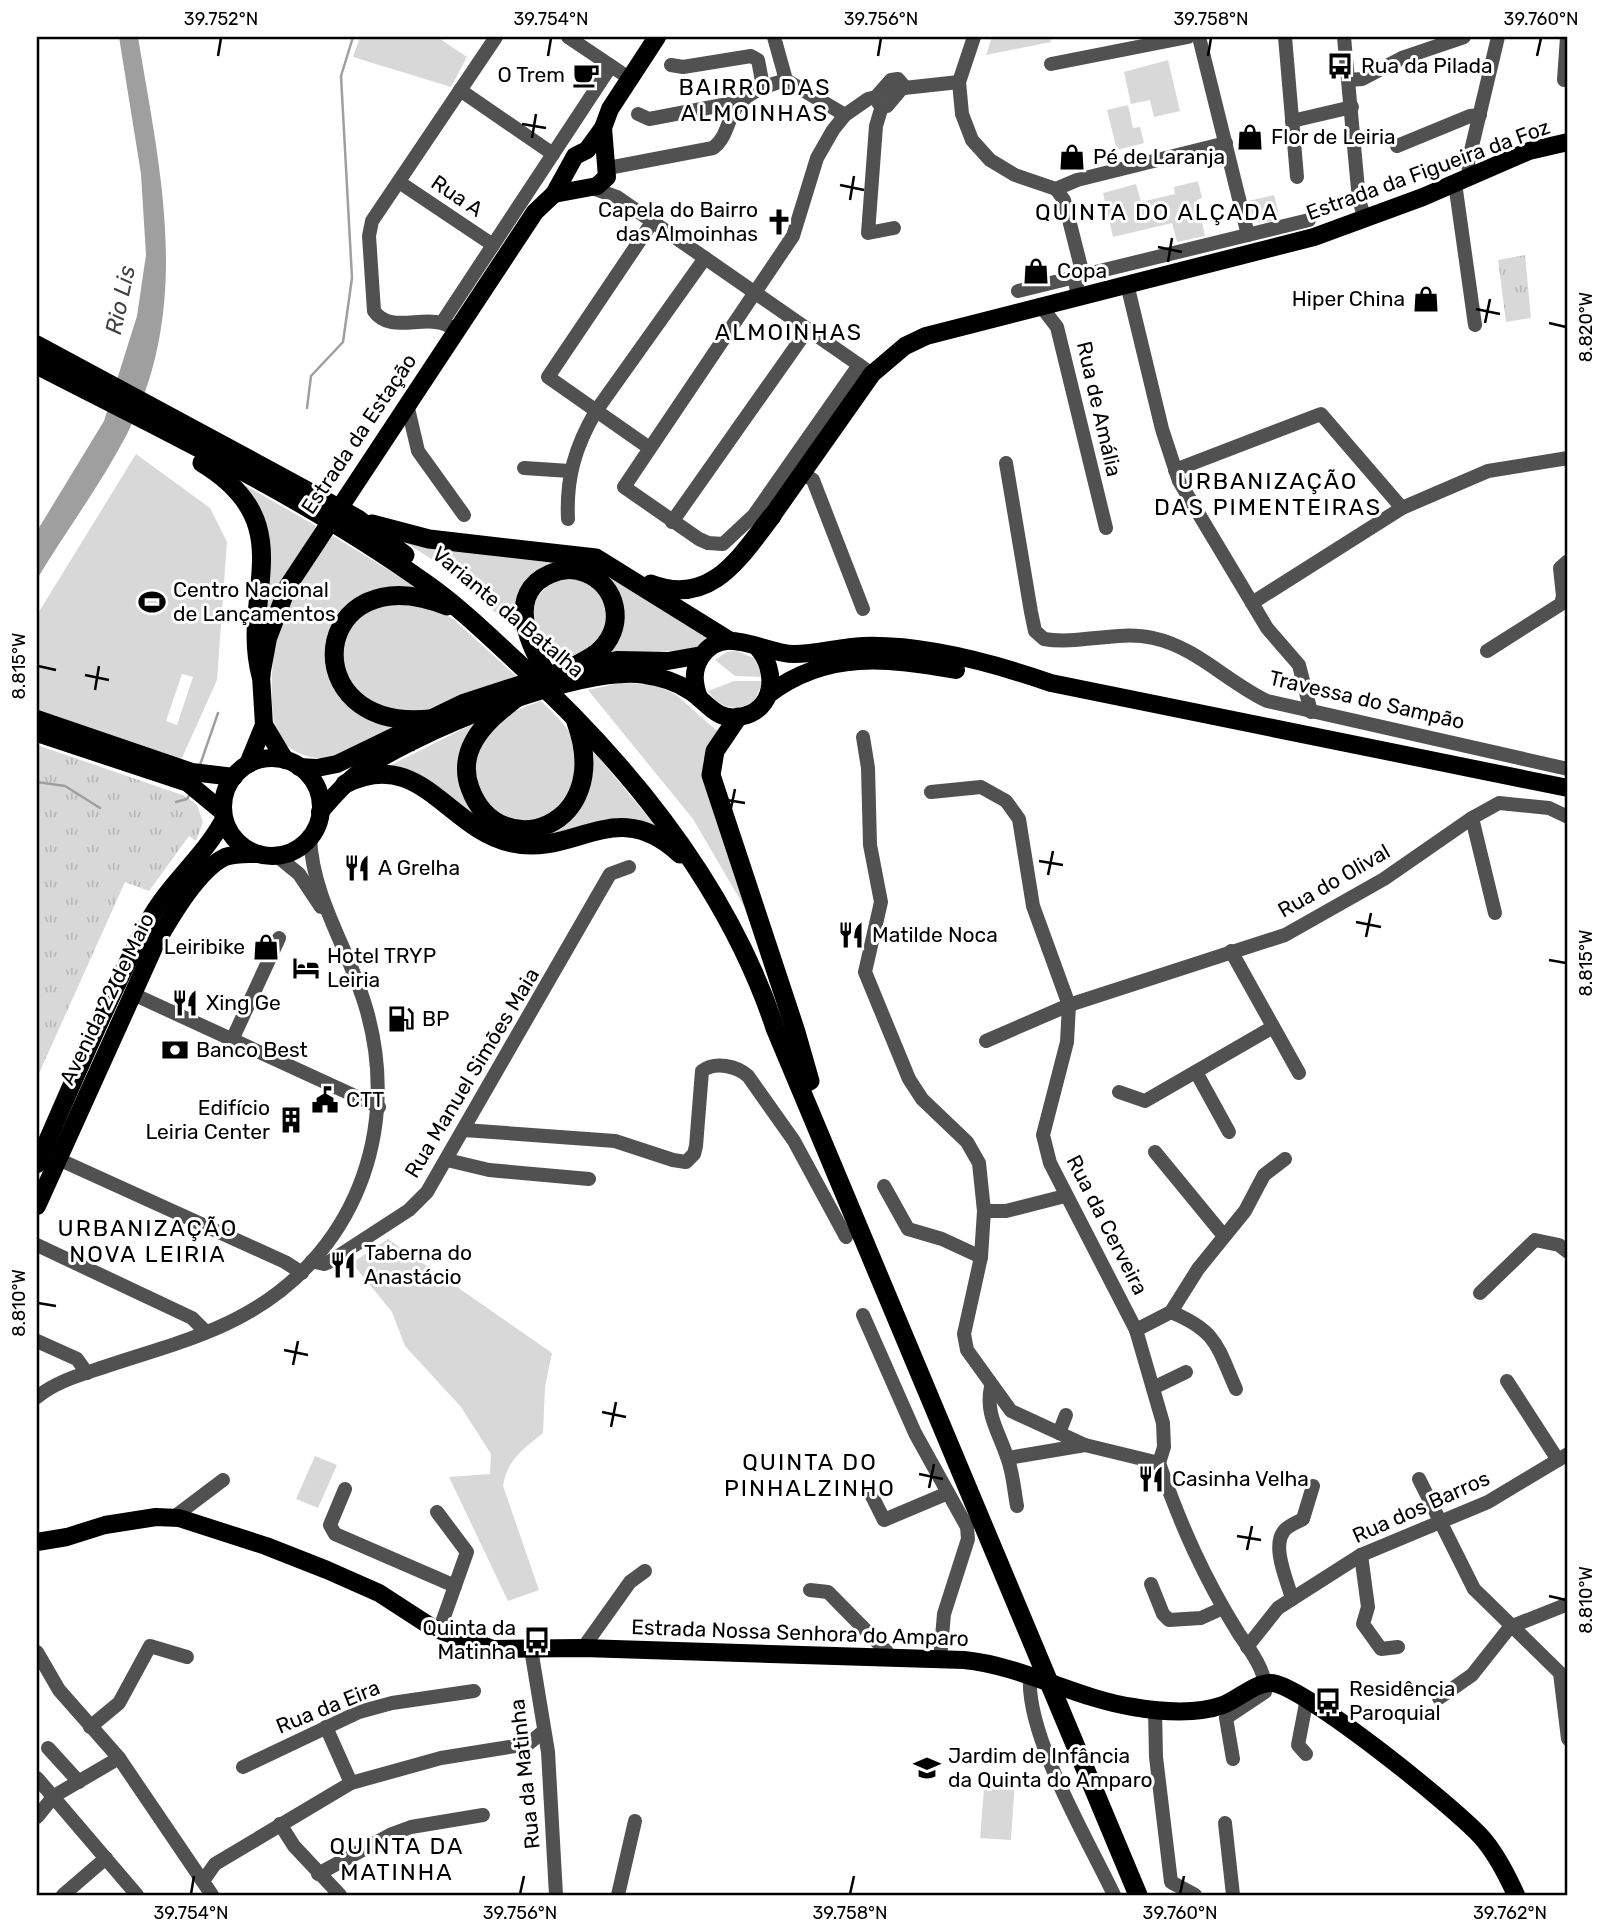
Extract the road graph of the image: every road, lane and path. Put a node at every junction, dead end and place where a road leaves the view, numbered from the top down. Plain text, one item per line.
1 (496, 37) edge
2 (568, 37) edge
3 (657, 37) edge
4 (774, 37) edge
5 (974, 37) edge
6 (1188, 37) edge
7 (1199, 37) edge
8 (1285, 37) edge
9 (1344, 37) edge
10 (1464, 37) edge
11 (1498, 37) edge
12 (1567, 37) edge
13 (1443, 39) edge
14 (1051, 64) dead end
15 (671, 65) dead end
16 (611, 66) junction
17 (629, 78) junction
18 (1349, 80) junction
19 (1564, 80) dead end
20 (789, 82) junction
21 (958, 82) junction
22 (763, 86) junction
23 (460, 90) junction
24 (879, 102) junction
25 (1352, 107) junction
26 (736, 110) junction
27 (638, 114) dead end
28 (845, 115) junction
29 (1480, 115) junction
30 (1292, 121) junction
31 (1568, 142) edge
32 (1226, 144) junction
33 (1397, 146) dead end
34 (556, 149) junction
35 (591, 169) junction
36 (1297, 177) dead end
37 (1462, 180) junction
38 (399, 182) junction
39 (1056, 189) junction
40 (1365, 219) junction
41 (1309, 220) dead end
42 (653, 221) junction
43 (894, 228) dead end
44 (1248, 235) junction
45 (493, 245) junction
46 (705, 258) junction
47 (1083, 275) junction
48 (1126, 284) junction
49 (1101, 290) junction
50 (1018, 291) dead end
51 (756, 293) junction
52 (1077, 295) junction
53 (1040, 305) junction
54 (449, 325) junction
55 (1475, 325) dead end
56 (808, 329) junction
57 (37, 345) edge
58 (37, 365) edge
59 (865, 369) junction
60 (37, 374) edge
61 (67, 377) junction
62 (407, 404) junction
63 (596, 411) junction
64 (187, 441) junction
65 (648, 447) junction
66 (1568, 458) edge
67 (1006, 463) dead end
68 (524, 468) dead end
69 (1175, 470) junction
70 (570, 471) junction
71 (802, 472) junction
72 (1402, 508) junction
73 (464, 515) dead end
74 (772, 516) joint
75 (568, 519) dead end
76 (672, 522) junction
77 (353, 526) junction
78 (1106, 528) dead end
79 (1568, 561) edge
80 (624, 574) junction
81 (1252, 603) junction
82 (863, 609) dead end
83 (461, 612) junction
84 (728, 640) junction
85 (757, 647) junction
86 (1487, 652) dead end
87 (516, 653) junction
88 (702, 655) junction
89 (571, 668) junction
90 (545, 671) junction
91 (261, 676) junction
92 (1051, 682) junction
93 (769, 694) junction
94 (699, 698) junction
95 (515, 699) junction
96 (1311, 712) junction
97 (573, 715) junction
98 (738, 717) junction
99 (37, 719) edge
100 (430, 719) junction
101 (264, 725) junction
102 (37, 733) edge
103 (863, 737) dead end
104 (292, 763) junction
105 (248, 764) junction
106 (1568, 769) edge
107 (234, 777) junction
108 (345, 784) junction
109 (1568, 788) edge
110 (931, 792) dead end
111 (320, 812) junction
112 (224, 816) junction
113 (1568, 817) edge
114 (1472, 818) junction
115 (310, 838) junction
116 (258, 854) junction
117 (277, 856) junction
118 (629, 867) dead end
119 (325, 912) junction
120 (1496, 913) dead end
121 (279, 937) dead end
122 (1231, 951) junction
123 (133, 994) junction
124 (1069, 1005) junction
125 (1273, 1027) junction
126 (775, 1028) junction
127 (232, 1040) junction
128 (986, 1041) dead end
129 (803, 1063) junction
130 (1196, 1072) junction
131 (1299, 1073) dead end
132 (1119, 1092) dead end
133 (379, 1107) junction
134 (464, 1130) junction
135 (1229, 1132) dead end
136 (1155, 1152) dead end
137 (58, 1159) junction
138 (1285, 1159) dead end
139 (447, 1160) junction
140 (37, 1164) edge
141 (589, 1179) dead end
142 (884, 1186) dead end
143 (1065, 1196) junction
144 (37, 1206) edge
145 (984, 1211) junction
146 (1224, 1236) junction
147 (846, 1237) dead end
148 (37, 1245) edge
149 (1568, 1252) edge
150 (981, 1257) junction
151 (312, 1261) junction
152 (302, 1272) junction
153 (1480, 1293) dead end
154 (1171, 1312) junction
155 (863, 1315) dead end
156 (1136, 1330) junction
157 (206, 1332) junction
158 (37, 1341) edge
159 (1186, 1372) dead end
160 (87, 1373) junction
161 (1507, 1381) dead end
162 (991, 1387) junction
163 (1153, 1388) junction
164 (1236, 1390) dead end
165 (37, 1397) edge
166 (1066, 1415) dead end
167 (1059, 1433) junction
168 (1085, 1445) junction
169 (1563, 1457) edge
170 (1008, 1458) junction
171 (1159, 1463) junction
172 (1419, 1479) dead end
173 (223, 1480) dead end
174 (1313, 1486) dead end
175 (345, 1489) dead end
176 (948, 1493) junction
177 (872, 1494) dead end
178 (1017, 1506) dead end
179 (437, 1512) dead end
180 (174, 1517) junction
181 (1437, 1522) junction
182 (37, 1542) edge
183 (1361, 1555) junction
184 (645, 1571) dead end
185 (1151, 1584) dead end
186 (454, 1586) junction
187 (810, 1590) dead end
188 (1292, 1599) junction
189 (1568, 1604) edge
190 (1223, 1608) junction
191 (1510, 1627) junction
192 (439, 1631) junction
193 (1247, 1647) junction
194 (1398, 1647) dead end
195 (583, 1648) junction
196 (531, 1649) junction
197 (37, 1652) edge
198 (1042, 1652) junction
199 (187, 1657) dead end
200 (888, 1658) junction
201 (940, 1659) junction
202 (1564, 1672) edge
203 (1030, 1677) junction
204 (1266, 1684) junction
205 (474, 1691) dead end
206 (1307, 1698) junction
207 (1439, 1698) dead end
208 (1155, 1710) junction
209 (90, 1727) junction
210 (326, 1727) junction
211 (544, 1731) junction
212 (1568, 1739) edge
213 (528, 1744) junction
214 (48, 1748) dead end
215 (548, 1752) junction
216 (1306, 1754) dead end
217 (118, 1758) junction
218 (1233, 1759) dead end
219 (243, 1767) dead end
220 (37, 1777) edge
221 (79, 1782) junction
222 (351, 1783) junction
223 (54, 1796) junction
224 (483, 1815) dead end
225 (37, 1817) edge
226 (635, 1821) dead end
227 (1225, 1823) dead end
228 (280, 1824) junction
229 (106, 1858) junction
230 (215, 1864) junction
231 (193, 1867) junction
232 (318, 1874) junction
233 (203, 1881) junction
234 (63, 1895) edge
235 (137, 1895) edge
236 (212, 1895) edge
237 (340, 1895) edge
238 (556, 1895) edge
239 (618, 1895) edge
240 (1114, 1895) edge
241 (1138, 1895) edge
242 (1150, 1895) edge
243 (1195, 1895) edge
244 (1233, 1895) edge
245 (1516, 1895) edge

1 - 23 street
2 - 16 street
3 - 17 main road, Estrada da Estação
4 - 20 street
5 - 21 street
6 - 14 street
7 - 32 street
8 - 30 street
9 - 18 street
10 - 13 street
11 - 29 street
12 - 19 street
13 - 18 street
15 - 22 street
16 - 17 street
16 - 34 street
17 - 35 main road, Estrada da Estação
18 - 25 street
20 - 22 street
20 - 28 street
21 - 24 street
21 - 39 street
22 - 26 street
23 - 34 street
23 - 38 street
24 - 28 street
24 - 43 street
25 - 30 street
25 - 40 street
26 - 27 street
26 - 35 street
28 - 51 street
29 - 33 street
29 - 37 street
30 - 36 street
31 - 37 main road, Estrada da Figueira da Foz
32 - 39 street
32 - 44 street
34 - 35 street
34 - 45 street
35 - 42 street
35 - 54 main road, Estrada da Estação
37 - 40 main road, Estrada da Figueira da Foz
37 - 55 street
38 - 45 street, Rua A
38 - 54 street
39 - 47 street
40 - 48 main road, Estrada da Figueira da Foz
41 - 44 street
42 - 46 street
42 - 63 street
44 - 47 street
45 - 54 street
46 - 51 street
46 - 63 street
47 - 49 street
47 - 50 street
47 - 52 street
48 - 49 main road, Estrada da Figueira da Foz
48 - 69 street
49 - 52 main road, Estrada da Figueira da Foz
51 - 56 street
51 - 65 street
52 - 53 main road, Estrada da Figueira da Foz
53 - 59 main road, Estrada da Figueira da Foz
53 - 78 street, Rua de Amália
54 - 62 main road, Estrada da Estação
56 - 59 street
56 - 76 street
57 - 61 highway
58 - 61 highway
59 - 71 main road, Estrada da Figueira da Foz
59 - 76 street
60 - 61 highway
61 - 64 highway
62 - 73 street
62 - 91 main road, Estrada da Estação
63 - 65 street
63 - 70 street
64 - 77 highway
64 - 91 highway
65 - 76 street
66 - 72 street
67 - 96 street, Travessa do Sampão
68 - 70 street
69 - 72 street
69 - 81 street
70 - 75 street
71 - 74 main road, Estrada da Figueira da Foz
71 - 82 street
72 - 81 street
74 - 80 highway
77 - 80 highway
77 - 83 highway
77 - 87 highway, Variante da Batalha
79 - 86 street
80 - 84 highway
81 - 96 street
83 - 87 highway
83 - 100 highway
84 - 85 main road
84 - 88 main road
85 - 92 main road
85 - 93 main road
87 - 90 highway, Variante da Batalha
87 - 97 highway
88 - 89 main road
88 - 94 main road
89 - 90 highway
89 - 100 main road
90 - 129 highway, Variante da Batalha
91 - 101 main road, Estrada da Estação
92 - 93 main road
92 - 109 main road
93 - 98 main road
94 - 95 main road
94 - 98 main road
95 - 97 highway
95 - 108 main road
96 - 106 street, Travessa do Sampão
97 - 126 highway
98 - 129 highway
99 - 107 main road
100 - 104 main road
101 - 104 main road, Estrada da Estação
101 - 105 main road, Estrada da Estação
102 - 112 main road
103 - 145 street
104 - 105 main road
104 - 111 main road
105 - 107 main road
107 - 112 main road
108 - 111 main road
108 - 126 highway
110 - 124 street, Rua da Cerveira
111 - 115 main road
112 - 116 main road
112 - 140 main road, Avenida 22 de Maio
113 - 114 street, Rua do Olival
114 - 120 street
114 - 122 street, Rua do Olival
115 - 117 main road
115 - 119 street
116 - 117 main road
116 - 123 main road, Avenida 22 de Maio
117 - 119 street
118 - 134 street, Rua Manuel Simões Maia
119 - 133 street
121 - 127 street
122 - 124 street, Rua do Olival
122 - 125 street
123 - 127 street
123 - 137 main road, Avenida 22 de Maio
124 - 128 street, Rua do Olival
124 - 143 street, Rua da Cerveira
125 - 130 street
125 - 131 street
126 - 198 highway
127 - 133 street
129 - 198 highway
130 - 132 street
130 - 135 street
133 - 151 street
134 - 139 street, Rua Manuel Simões Maia
134 - 147 street
136 - 146 street
137 - 144 main road, Avenida 22 de Maio
137 - 152 street
138 - 146 street
139 - 141 street
139 - 151 street, Rua Manuel Simões Maia
142 - 150 street
143 - 145 street
143 - 156 street, Rua da Cerveira
145 - 150 street
146 - 154 street
148 - 157 street
149 - 153 street
150 - 162 street
151 - 152 street
152 - 157 street
154 - 156 street
154 - 164 street
155 - 176 street
156 - 163 street, Rua da Cerveira
157 - 160 street
158 - 160 street
159 - 163 street
160 - 165 street
161 - 169 street
162 - 167 street
162 - 170 street
163 - 171 street, Rua da Cerveira
166 - 167 street
167 - 168 street
168 - 170 street
168 - 171 street
169 - 181 street, Rua dos Barros
170 - 178 street
171 - 190 street
172 - 181 street
173 - 180 street
174 - 188 street
175 - 186 street
176 - 177 street
176 - 201 street
179 - 186 street
180 - 182 main road, Estrada Nossa Senhora do Amparo
180 - 192 main road, Estrada Nossa Senhora do Amparo
181 - 183 street, Rua dos Barros
181 - 191 street
183 - 188 street, Rua dos Barros
183 - 194 street
184 - 195 street
185 - 190 street
186 - 192 street
187 - 200 street
188 - 193 street, Rua dos Barros
189 - 191 street
190 - 193 street
191 - 202 street
191 - 207 street
192 - 196 main road, Estrada Nossa Senhora do Amparo
193 - 204 street
195 - 196 main road, Estrada Nossa Senhora do Amparo
195 - 200 main road, Estrada Nossa Senhora do Amparo
196 - 211 street, Rua da Matinha
197 - 209 street
198 - 241 highway
198 - 242 highway
199 - 209 street
200 - 201 main road, Estrada Nossa Senhora do Amparo
201 - 203 main road, Estrada Nossa Senhora do Amparo
202 - 212 street
203 - 208 main road, Estrada Nossa Senhora do Amparo
203 - 240 street
204 - 206 main road
204 - 208 main road, Estrada Nossa Senhora do Amparo
204 - 218 street
205 - 210 street, Rua da Eira
206 - 216 street
206 - 245 main road
208 - 243 street
209 - 217 street
210 - 219 street, Rua da Eira
210 - 222 street
211 - 213 street
211 - 215 street, Rua da Matinha
213 - 215 street
213 - 222 street
214 - 221 street
215 - 238 street, Rua da Matinha
217 - 221 street
217 - 231 street
220 - 223 street
221 - 223 street
222 - 228 street
223 - 225 street
223 - 229 street
224 - 232 street
226 - 239 street
227 - 244 street
228 - 230 street
228 - 232 street
229 - 234 street
229 - 235 street
230 - 231 street
230 - 233 street
231 - 233 street
232 - 237 street
233 - 236 street

